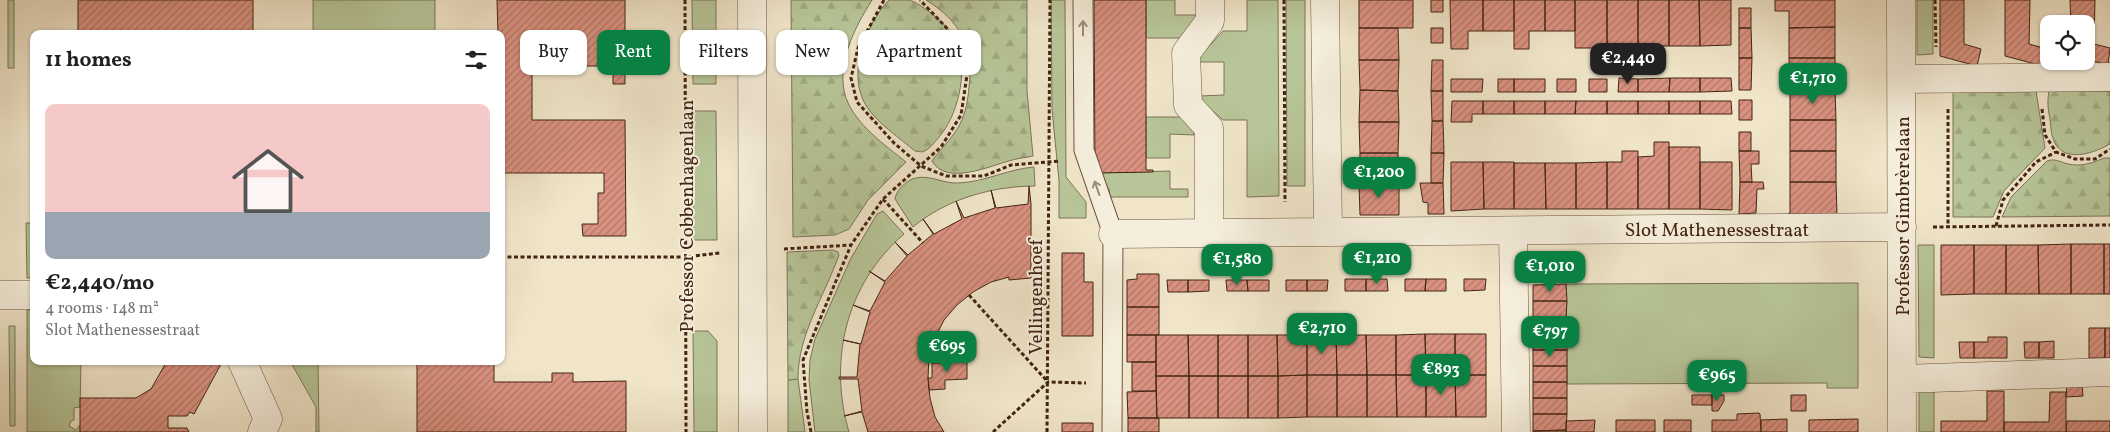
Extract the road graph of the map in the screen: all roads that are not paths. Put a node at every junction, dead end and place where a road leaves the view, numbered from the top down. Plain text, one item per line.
1 (752, 0) edge
2 (1083, 0) edge
3 (1210, 0) edge
4 (1325, 0) edge
5 (1901, 0) edge
6 (2110, 77) edge
7 (1902, 79) junction
8 (1902, 227) junction
9 (1513, 231) junction
10 (1209, 232) junction
11 (1328, 232) junction
12 (1113, 234) junction
13 (0, 295) edge
14 (30, 295) edge
15 (244, 365) edge
16 (2110, 372) edge
17 (1902, 379) junction
18 (262, 432) edge
19 (753, 432) edge
20 (1112, 432) edge
21 (1516, 432) edge
22 (1902, 432) edge

1 - 19 street
12 -> 2 lane
3 - 10 street
4 - 11 street
5 - 7 street, Professor Gimbrèrelaan
6 - 7 street
7 - 8 street, Professor Gimbrèrelaan
8 - 9 street, Slot Mathenessestraat
8 - 17 street, Professor Gimbrèrelaan
9 - 11 street, Slot Mathenessestraat
9 - 21 street
10 - 11 street, Slot Mathenessestraat
10 - 12 street, Slot Mathenessestraat
12 - 20 lane
13 - 14 street
15 - 18 street
16 - 17 street
17 - 22 street, Professor Gimbrèrelaan

